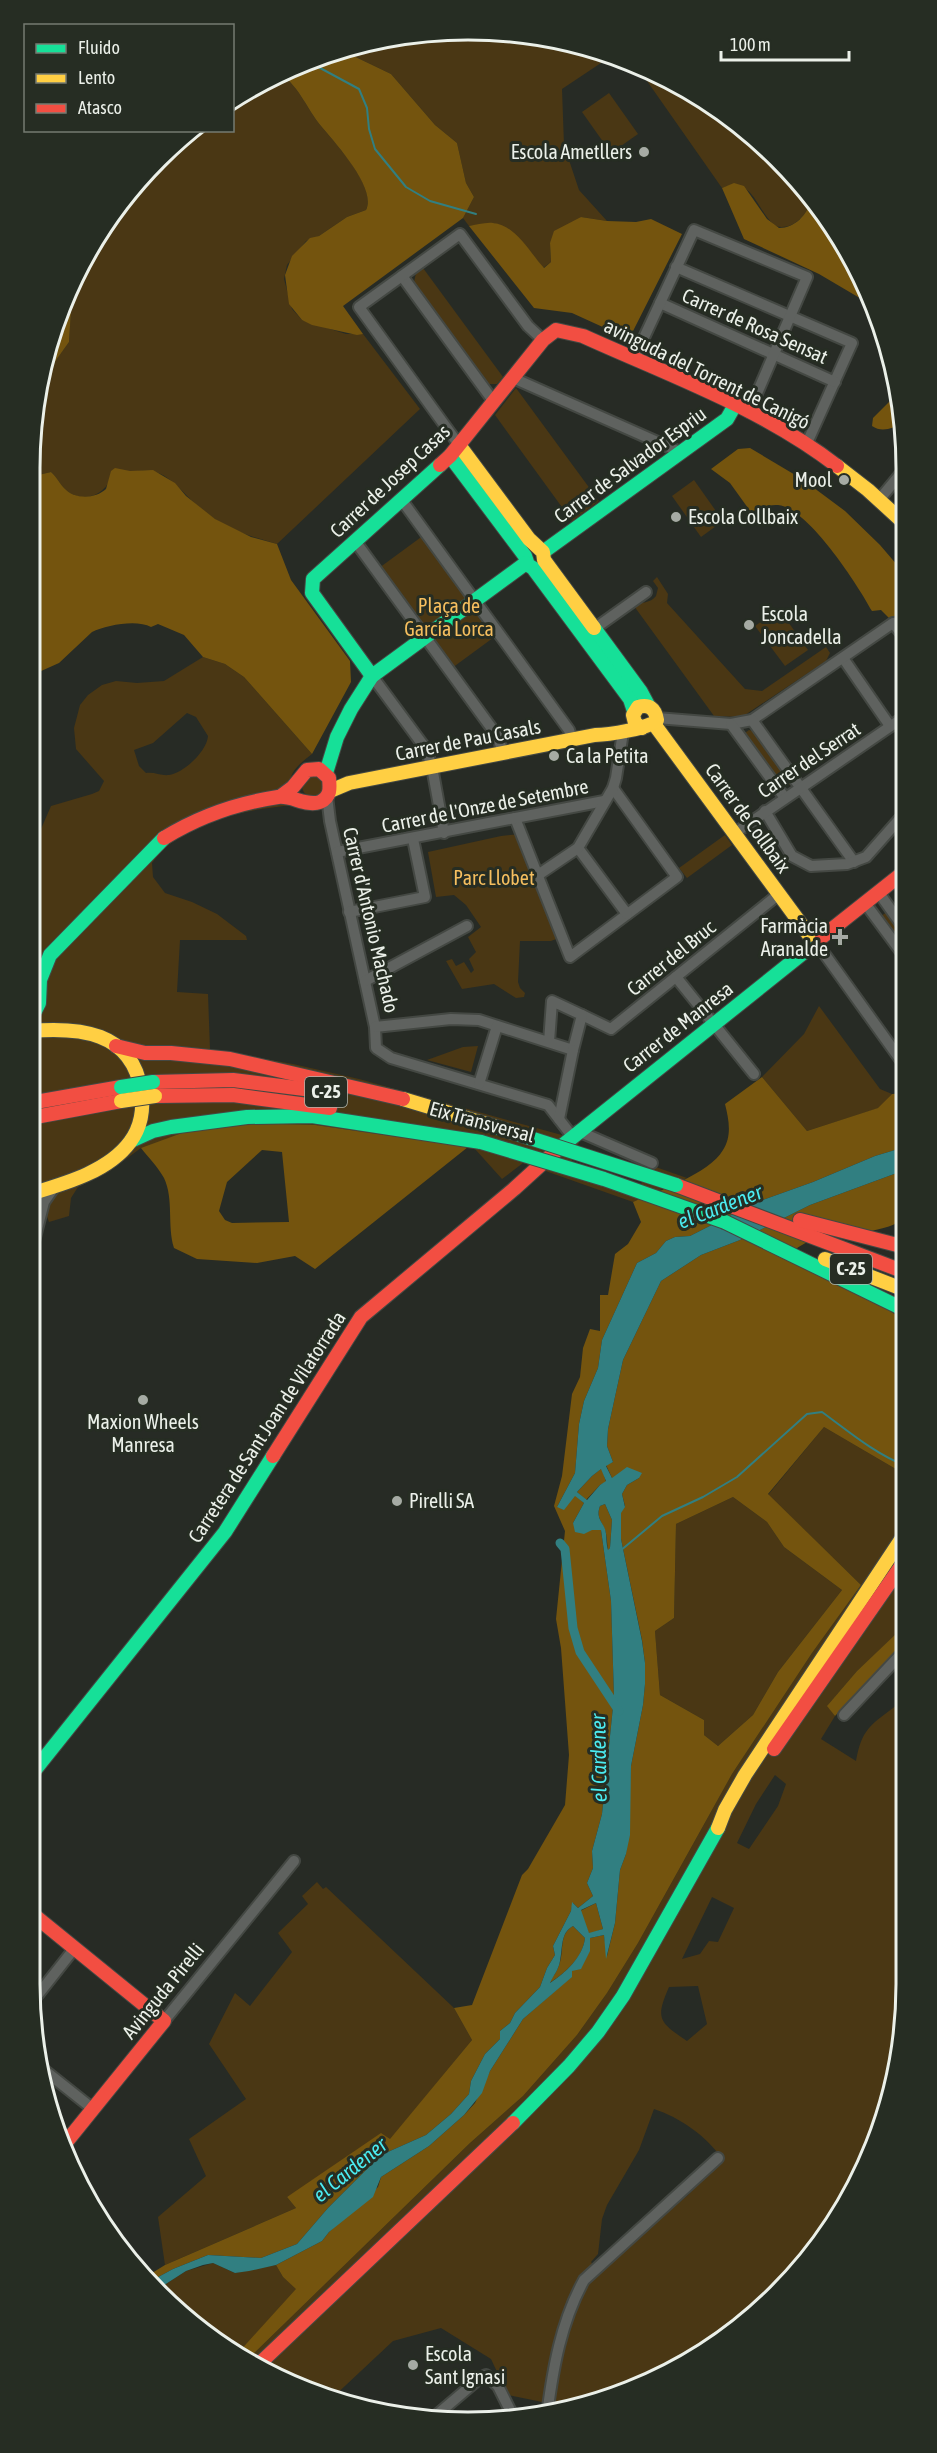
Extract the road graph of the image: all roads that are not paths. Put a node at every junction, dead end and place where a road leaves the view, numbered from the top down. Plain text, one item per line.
1 (676, 267) junction
2 (402, 276) junction
3 (660, 303) junction
4 (790, 316) junction
5 (543, 339) junction
6 (774, 354) junction
7 (634, 359) junction
8 (513, 378) junction
9 (835, 382) junction
10 (494, 402) junction
11 (735, 405) junction
12 (749, 412) junction
13 (807, 443) junction
14 (455, 450) junction
15 (680, 452) junction
16 (896, 479) edge
17 (401, 499) junction
18 (879, 500) junction
19 (896, 516) edge
20 (355, 541) junction
21 (535, 558) junction
22 (646, 592) dead end
23 (476, 600) junction
24 (896, 627) edge
25 (594, 629) junction
26 (425, 637) junction
27 (843, 658) junction
28 (372, 676) junction
29 (644, 720) junction
30 (752, 720) junction
31 (896, 722) edge
32 (731, 724) junction
33 (890, 726) junction
34 (623, 732) junction
35 (595, 735) junction
36 (572, 740) junction
37 (503, 753) junction
38 (432, 766) junction
39 (325, 782) junction
40 (296, 784) junction
41 (802, 786) junction
42 (613, 788) junction
43 (281, 796) junction
44 (785, 798) junction
45 (604, 801) junction
46 (307, 802) junction
47 (765, 811) junction
48 (515, 818) junction
49 (330, 821) junction
50 (896, 823) edge
51 (444, 833) junction
52 (735, 833) junction
53 (413, 839) junction
54 (578, 848) junction
55 (337, 852) junction
56 (854, 862) junction
57 (538, 874) junction
58 (896, 879) edge
59 (879, 893) junction
60 (779, 894) junction
61 (865, 903) junction
62 (349, 912) junction
63 (627, 914) junction
64 (896, 916) edge
65 (467, 926) dead end
66 (815, 942) junction
67 (896, 946) edge
68 (676, 977) junction
69 (40, 980) edge
70 (365, 981) junction
71 (40, 1005) edge
72 (582, 1015) junction
73 (713, 1024) junction
74 (497, 1026) junction
75 (375, 1027) junction
76 (57, 1029) junction
77 (40, 1030) edge
78 (550, 1042) junction
79 (116, 1046) junction
80 (573, 1050) junction
81 (896, 1054) edge
82 (754, 1074) dead end
83 (479, 1084) junction
84 (154, 1089) junction
85 (121, 1094) junction
86 (40, 1102) edge
87 (40, 1115) edge
88 (559, 1119) junction
89 (496, 1127) junction
90 (575, 1133) junction
91 (131, 1141) junction
92 (481, 1142) junction
93 (652, 1163) dead end
94 (55, 1186) junction
95 (40, 1191) edge
96 (40, 1223) edge
97 (831, 1236) junction
98 (896, 1246) edge
99 (794, 1252) junction
100 (896, 1268) edge
101 (896, 1287) edge
102 (896, 1306) edge
103 (896, 1547) edge
104 (896, 1560) edge
105 (896, 1573) edge
106 (864, 1596) junction
107 (896, 1660) edge
108 (844, 1715) dead end
109 (40, 1763) edge
110 (723, 1819) junction
111 (294, 1861) dead end
112 (40, 1920) edge
113 (74, 1949) junction
114 (40, 1992) edge
115 (164, 2021) junction
116 (51, 2075) edge
117 (93, 2109) junction
118 (69, 2138) edge
119 (718, 2158) dead end
120 (263, 2360) edge
121 (549, 2405) edge
122 (510, 2410) edge
123 (440, 2412) edge

1 - 3 street
1 - 4 street
1 - 4 street
2 - 5 street
2 - 10 street
2 - 14 street, Carrer de Collbaix
3 - 6 street, Carrer de Rosa Sensat
3 - 7 street
4 - 6 street
4 - 9 street
5 - 7 main road, avinguda del Torrent de Canigó
5 - 8 main road, Carrer de Josep Casas
6 - 9 street, Carrer de Rosa Sensat
6 - 12 street
7 - 11 main road, avinguda del Torrent de Canigó
8 - 10 main road, Carrer de Josep Casas
8 - 15 street
9 - 13 street
10 - 14 main road, Carrer de Josep Casas
11 - 12 main road, avinguda del Torrent de Canigó
11 - 15 main road, Carrer de Salvador Espriu
12 - 13 main road, avinguda del Torrent de Canigó
13 - 18 main road, avinguda del Torrent de Canigó
14 - 17 main road, Carrer de Josep Casas
14 - 21 main road, Carrer de Collbaix
15 - 21 main road, Carrer de Salvador Espriu
16 - 18 street
17 - 20 main road, Carrer de Josep Casas
17 - 23 street
18 - 19 main road, avinguda del Torrent de Canigó
20 - 26 street
20 - 28 main road, Carrer de Josep Casas
21 - 23 main road, Carrer de Salvador Espriu
21 - 25 main road, Carrer de Collbaix
21 - 29 main road, Carrer de Collbaix
22 - 25 street
23 - 26 main road, Carrer de Salvador Espriu
23 - 36 street
24 - 27 street
25 - 29 main road, Carrer de Collbaix
26 - 28 main road, Carrer de Salvador Espriu
26 - 37 street
27 - 30 street
27 - 33 street
28 - 38 street
28 - 39 main road
29 - 32 street, Carrer de Pau Casals
29 - 34 main road, Carrer de Pau Casals
29 - 35 main road, Carrer de Pau Casals
29 - 52 main road, Carrer de Collbaix
30 - 32 street, Carrer de Pau Casals
30 - 41 street
31 - 33 street, Carrer del Serrat
32 - 44 street
33 - 41 street, Carrer del Serrat
34 - 35 main road, Carrer de Pau Casals
34 - 42 street
35 - 36 main road, Carrer de Pau Casals
36 - 37 main road, Carrer de Pau Casals
37 - 38 main road, Carrer de Pau Casals
38 - 39 main road, Carrer de Pau Casals
38 - 51 street
39 - 40 main road
39 - 46 main road
39 - 49 street, Carrer d'Antonio Machado
40 - 43 main road
40 - 46 main road
41 - 44 street, Carrer del Serrat
41 - 56 street
42 - 45 street
42 - 63 street
43 - 46 main road
43 - 69 main road
44 - 47 street, Carrer del Serrat
45 - 48 street, Carrer de l'Onze de Setembre
45 - 54 street
46 - 49 street, Carrer d'Antonio Machado
47 - 52 street, Carrer del Serrat
47 - 56 street
48 - 51 street, Carrer de l'Onze de Setembre
48 - 57 street
49 - 55 street, Carrer d'Antonio Machado
50 - 56 street
51 - 53 street, Carrer de l'Onze de Setembre
52 - 60 main road, Carrer de Collbaix
53 - 55 street, Carrer de l'Onze de Setembre
53 - 62 street
54 - 57 street
54 - 63 street
55 - 62 street, Carrer d'Antonio Machado
57 - 63 street
58 - 59 main road, Carrer de Manresa
59 - 61 main road, Carrer de Manresa
59 - 64 street
60 - 66 main road, Carrer de Collbaix
60 - 68 street, Carrer del Bruc
61 - 66 main road, Carrer de Manresa
61 - 67 street
62 - 70 street, Carrer d'Antonio Machado
65 - 70 street
66 - 73 main road, Carrer de Manresa
66 - 81 street
68 - 72 street, Carrer del Bruc
68 - 73 street
70 - 75 street, Carrer d'Antonio Machado
71 - 76 main road
72 - 78 street
72 - 80 street
73 - 82 street
73 - 90 main road, Carrer de Manresa
74 - 75 street
74 - 78 street
74 - 83 street
75 - 83 street, Carrer d'Antonio Machado
76 - 77 main road
76 - 79 main road
78 - 80 street
79 - 89 main road
79 - 91 main road
80 - 88 street
83 - 88 street
84 - 85 main road, Eix Transversal / C-25, bridge
84 - 89 main road, Eix Transversal / C-25
84 - 92 main road, Eix Transversal / C-25
85 - 86 main road, Eix Transversal / C-25
85 - 87 main road, Eix Transversal / C-25
88 - 90 street
89 - 97 main road, Eix Transversal / C-25, bridge
90 - 93 street
90 - 109 main road, Carretera de Sant Joan de Vilatorrada
91 - 92 main road
91 - 94 main road
92 - 99 main road, Eix Transversal / C-25, bridge
94 - 95 main road
94 - 96 street
97 - 98 main road
97 - 100 main road, Eix Transversal / C-25
99 - 101 main road, C-25
99 - 102 main road
103 - 106 main road
104 - 106 main road
105 - 110 main road
106 - 110 main road
107 - 108 street
110 - 120 main road
111 - 115 street, Avinguda Pirelli
112 - 113 main road
113 - 114 street
113 - 115 main road
115 - 117 main road, Avinguda Pirelli
116 - 117 street
117 - 118 main road, Avinguda Pirelli
119 - 121 street
122 - 123 street

